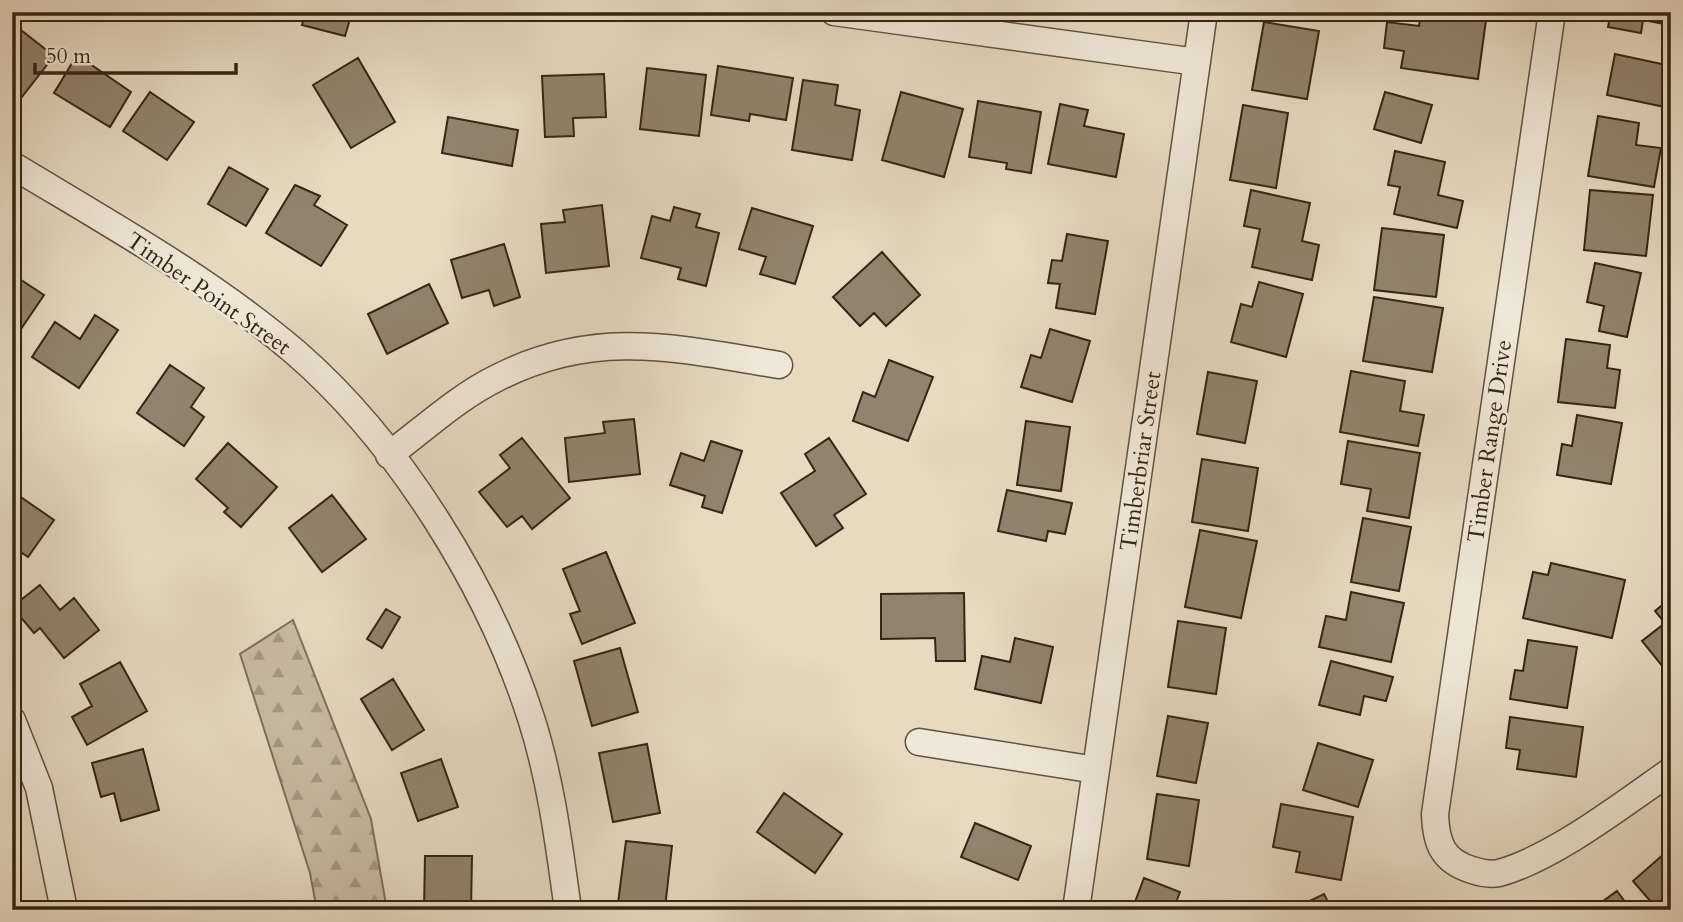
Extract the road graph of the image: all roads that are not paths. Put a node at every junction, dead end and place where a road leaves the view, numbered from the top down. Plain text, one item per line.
1 (834, 12) edge
2 (1204, 12) edge
3 (1552, 12) edge
4 (1197, 62) junction
5 (12, 165) edge
6 (779, 365) dead end
7 (389, 455) junction
8 (12, 720) edge
9 (919, 742) dead end
10 (1096, 769) junction
11 (1671, 771) edge
12 (64, 910) edge
13 (568, 910) edge
14 (1076, 910) edge

1 - 4 street
2 - 4 street, Timberbriar Street
3 - 11 street, Timber Range Drive
4 - 10 street, Timberbriar Street
5 - 7 street, Timber Point Street
6 - 7 street
7 - 13 street, Timber Point Street
8 - 12 street
9 - 10 street
10 - 14 street, Timberbriar Street

